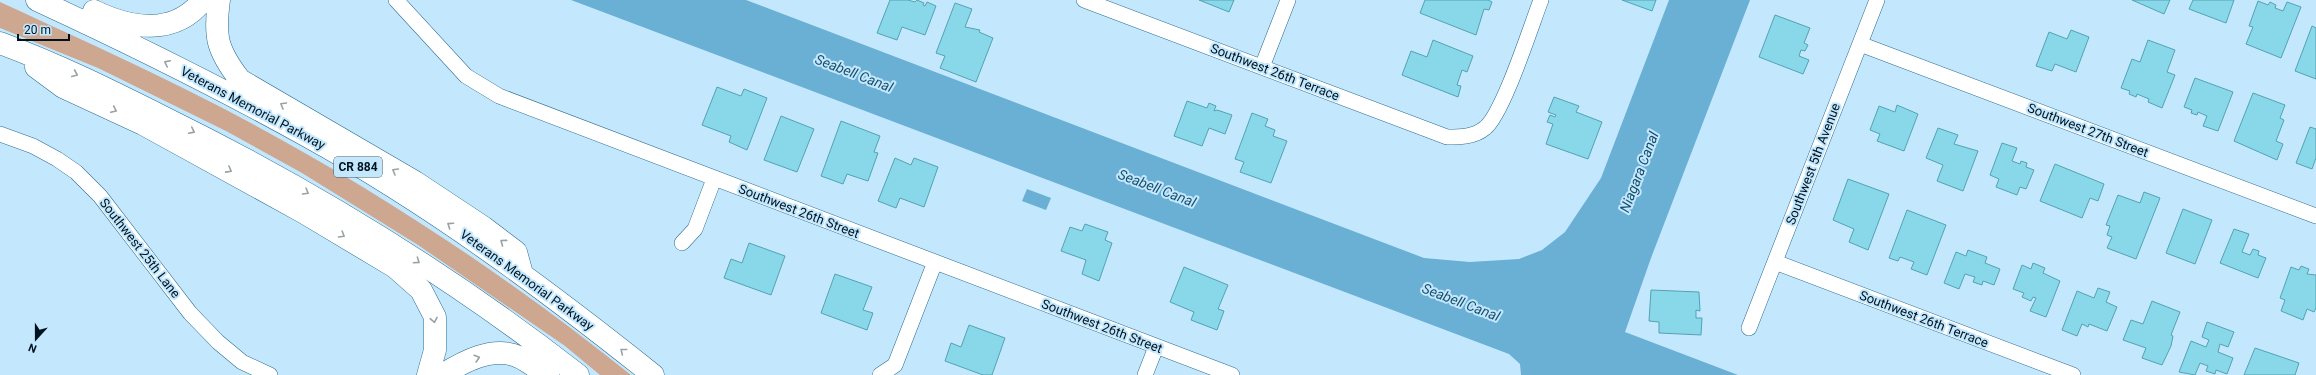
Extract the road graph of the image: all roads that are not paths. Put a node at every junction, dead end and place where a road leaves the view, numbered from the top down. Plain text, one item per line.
1 (37, 0) edge
2 (71, 0) edge
3 (203, 0) edge
4 (219, 0) edge
5 (396, 0) edge
6 (1084, 0) edge
7 (1288, 0) edge
8 (1541, 0) edge
9 (1877, 0) edge
10 (1860, 44) junction
11 (5, 45) edge
12 (1262, 68) junction
13 (0, 134) edge
14 (714, 179) junction
15 (2316, 216) edge
16 (682, 243) dead end
17 (935, 262) junction
18 (1774, 262) junction
19 (522, 274) junction
20 (1749, 328) dead end
21 (1156, 347) junction
22 (270, 375) edge
23 (428, 375) edge
24 (442, 375) edge
25 (548, 375) edge
26 (578, 375) edge
27 (653, 375) edge
28 (880, 375) edge
29 (1145, 375) edge
30 (1232, 375) edge
31 (2073, 375) edge

19 -> 1 highway, Veterans Memorial Parkway / CR 884
2 - 3 highway
19 -> 4 highway
5 - 14 street, Southwest 26th Street
6 - 12 street, Southwest 26th Terrace
7 - 12 street
8 - 12 street, Southwest 26th Terrace
9 - 10 street, Southwest 5th Avenue
10 - 15 street, Southwest 27th Street
10 - 18 street, Southwest 5th Avenue
11 -> 23 highway
11 -> 26 highway
13 - 22 street, Southwest 25th Lane
14 - 16 street
14 - 17 street, Southwest 26th Street
17 - 21 street, Southwest 26th Street
17 - 28 street
18 - 20 street, Southwest 5th Avenue
18 - 31 street, Southwest 26th Terrace
27 -> 19 highway, Veterans Memorial Parkway / CR 884
21 - 29 street
21 - 30 street, Southwest 26th Street
24 -> 25 highway

